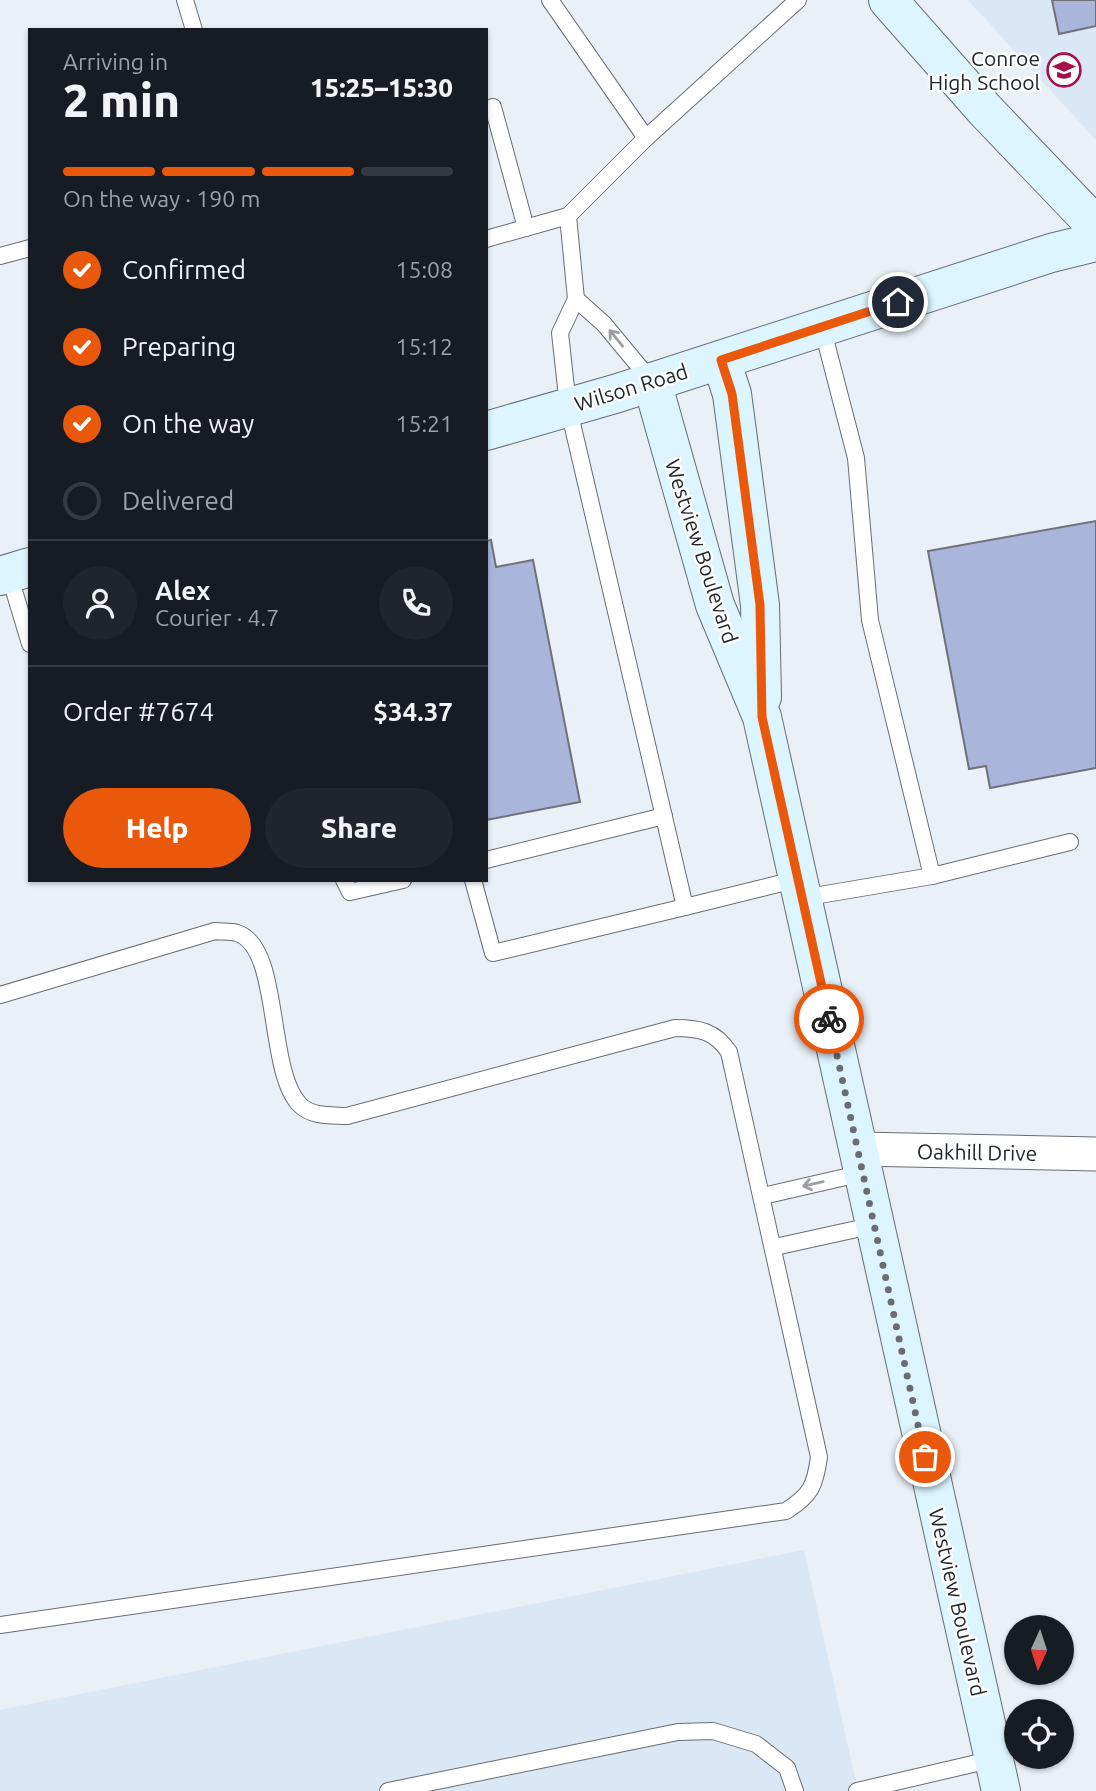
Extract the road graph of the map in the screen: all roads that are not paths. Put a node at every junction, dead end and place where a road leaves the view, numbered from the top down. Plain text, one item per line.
1 (185, 0) edge
2 (550, 0) edge
3 (798, 0) edge
4 (888, 0) edge
5 (193, 28) edge
6 (493, 107) dead end
7 (646, 138) junction
8 (568, 216) junction
9 (1096, 226) edge
10 (526, 228) junction
11 (488, 238) edge
12 (1096, 242) edge
13 (28, 249) edge
14 (0, 256) edge
15 (576, 299) junction
16 (822, 327) junction
17 (721, 360) junction
18 (652, 382) junction
19 (568, 406) junction
20 (488, 430) edge
21 (13, 572) edge
22 (28, 636) edge
23 (762, 717) junction
24 (664, 816) junction
25 (1070, 842) dead end
26 (488, 860) edge
27 (932, 876) junction
28 (345, 882) edge
29 (394, 882) edge
30 (474, 882) edge
31 (800, 888) junction
32 (685, 907) junction
33 (0, 995) edge
34 (1096, 1154) edge
35 (861, 1161) junction
36 (763, 1196) junction
37 (875, 1225) junction
38 (775, 1247) junction
39 (0, 1625) edge
40 (997, 1775) edge
41 (388, 1791) edge
42 (795, 1791) edge
43 (857, 1791) edge

1 - 5 lane
2 - 7 lane
3 - 7 lane
4 - 9 street
6 - 10 lane
7 - 8 lane
8 - 10 lane
8 - 15 lane
10 - 11 lane
12 - 16 street, Wilson Road
13 - 14 lane
18 -> 15 lane
15 - 19 lane
16 - 17 street, Wilson Road
16 - 27 lane
17 - 18 street, Wilson Road
17 - 23 street, Westview Boulevard
18 - 19 street, Wilson Road
18 - 23 street, Westview Boulevard
19 - 20 street, Wilson Road
19 - 24 lane
21 - 22 lane
23 - 31 street, Westview Boulevard
24 - 26 lane
24 - 32 lane
25 - 27 lane
27 - 31 lane
28 - 29 lane
30 - 32 lane
31 - 32 lane
31 - 35 street, Westview Boulevard
33 - 36 lane
34 - 35 street, Oakhill Drive
35 -> 36 lane
35 - 37 street, Westview Boulevard
36 - 38 lane
37 - 38 lane
37 - 40 street, Westview Boulevard
38 - 39 lane
40 - 43 lane
41 - 42 lane

